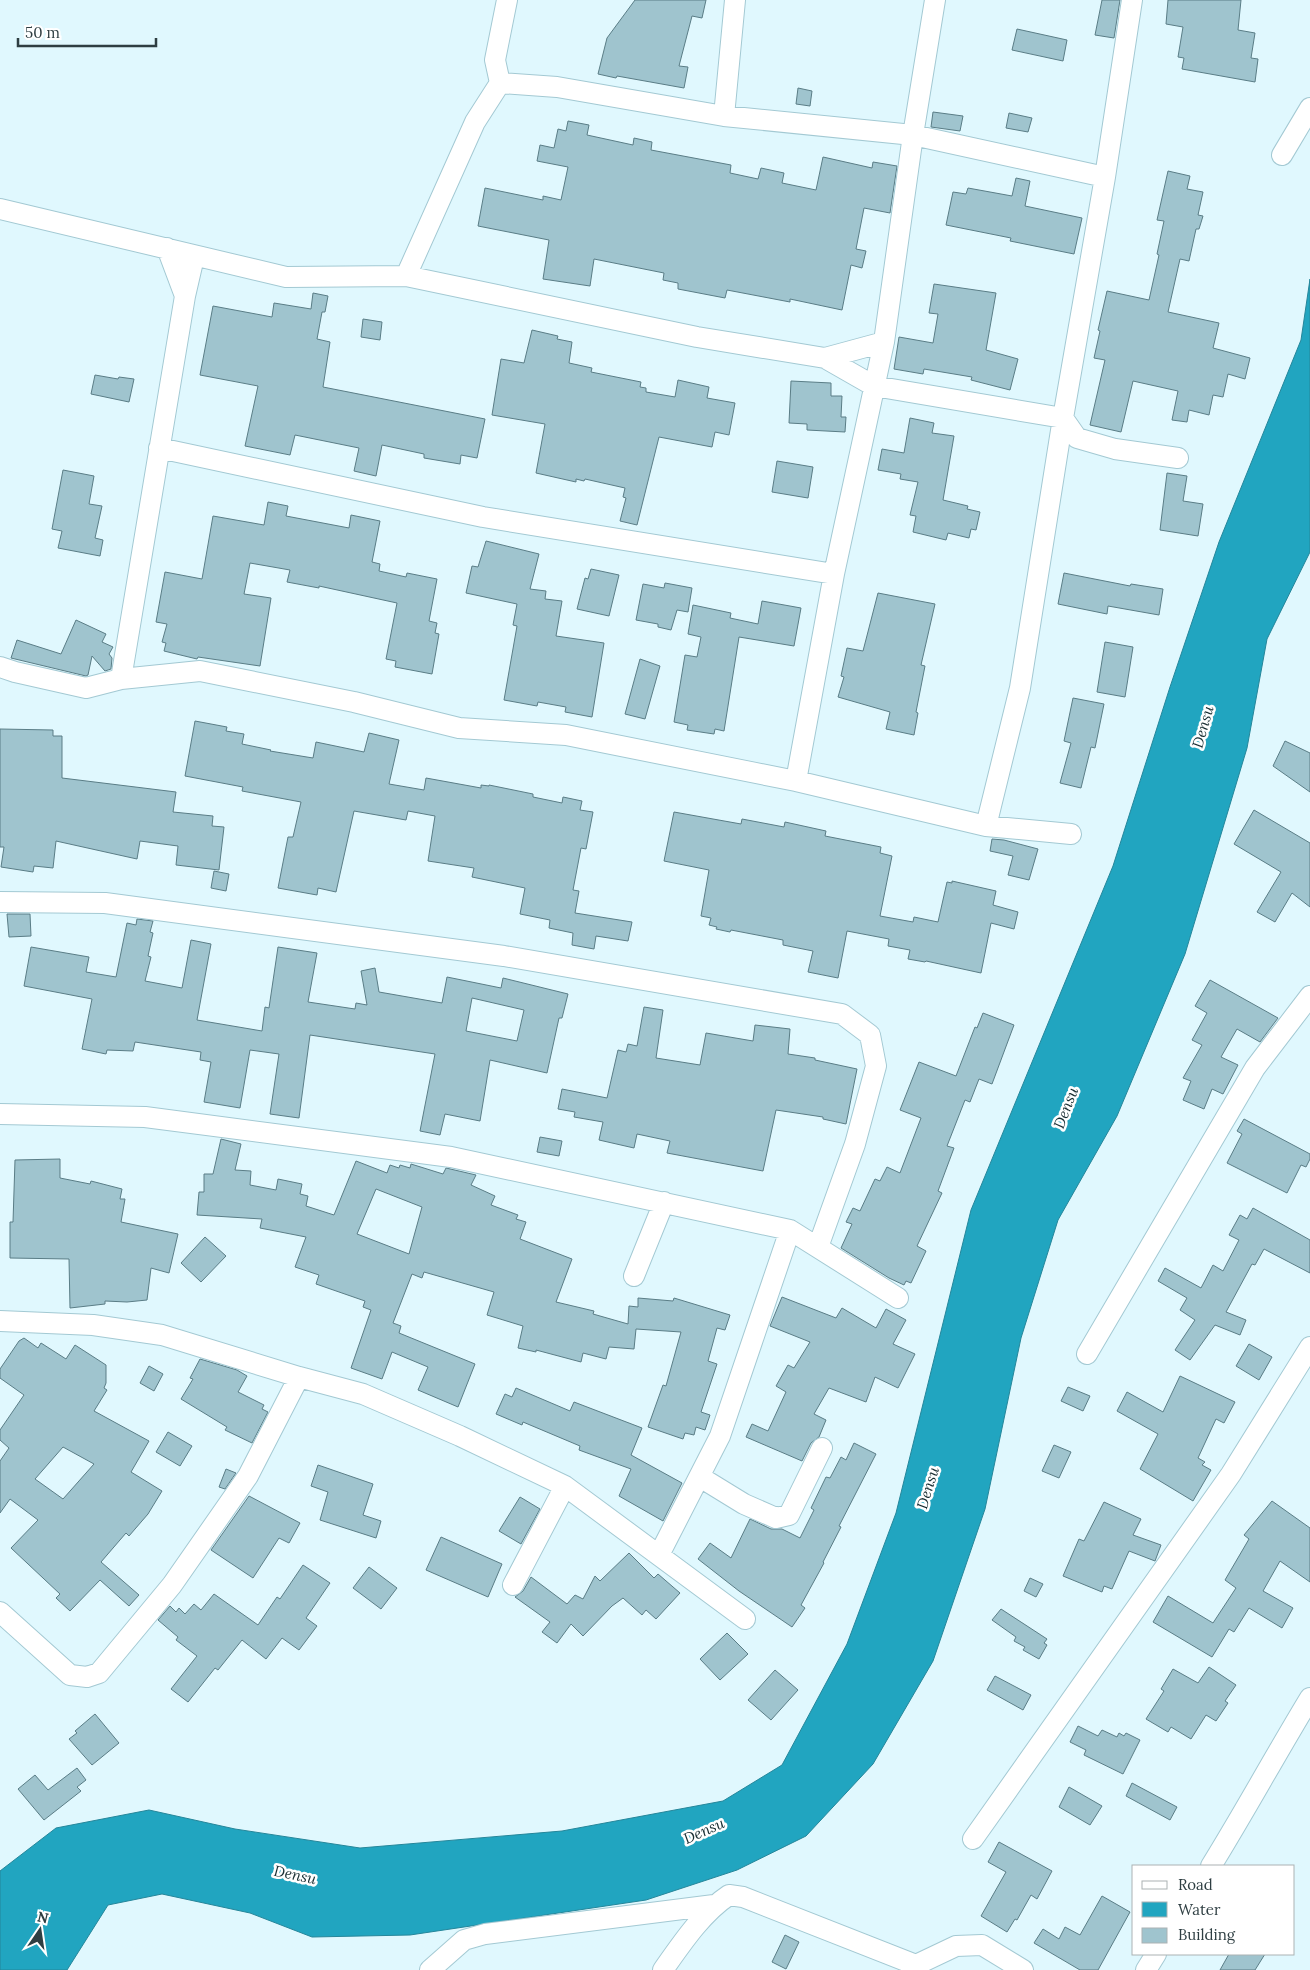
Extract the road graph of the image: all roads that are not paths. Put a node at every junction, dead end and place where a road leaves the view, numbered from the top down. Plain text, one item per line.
1 (507, 0) edge
2 (735, 0) edge
3 (935, 0) edge
4 (1132, 0) edge
5 (500, 84) junction
6 (1310, 108) edge
7 (724, 116) junction
8 (913, 136) junction
9 (1282, 155) dead end
10 (1105, 177) junction
11 (0, 209) edge
12 (167, 248) junction
13 (194, 256) junction
14 (406, 276) junction
15 (185, 296) junction
16 (884, 342) junction
17 (825, 358) junction
18 (874, 386) junction
19 (1063, 418) junction
20 (160, 448) junction
21 (1178, 458) dead end
22 (834, 574) junction
23 (0, 667) edge
24 (121, 679) junction
25 (796, 781) junction
26 (986, 826) junction
27 (1071, 834) dead end
28 (0, 902) edge
29 (1310, 996) edge
30 (0, 1114) edge
31 (664, 1202) junction
32 (790, 1230) junction
33 (818, 1248) junction
34 (634, 1276) dead end
35 (898, 1298) dead end
36 (0, 1321) edge
37 (1310, 1347) edge
38 (1087, 1354) dead end
39 (299, 1377) junction
40 (822, 1448) dead end
41 (700, 1477) junction
42 (565, 1486) junction
43 (659, 1555) junction
44 (513, 1585) dead end
45 (0, 1612) edge
46 (745, 1619) dead end
47 (1310, 1698) edge
48 (974, 1839) dead end
49 (1212, 1865) edge
50 (714, 1906) junction
51 (1155, 1955) edge
52 (914, 1968) edge
53 (430, 1970) edge
54 (663, 1970) edge
55 (1024, 1970) edge
56 (1146, 1970) edge

1 - 5 street
2 - 7 street
3 - 8 street
4 - 10 street
5 - 7 street
5 - 14 street
6 - 9 street
7 - 8 street
8 - 10 street
8 - 16 street
10 - 19 street
11 - 12 street
12 - 13 street
12 - 15 street
13 - 14 street
13 - 15 street
14 - 17 street
15 - 20 street
16 - 17 street
16 - 18 street
17 - 18 street
18 - 19 street
18 - 22 street
19 - 21 street
19 - 26 street
20 - 22 street
20 - 24 street
22 - 25 street
23 - 24 street
24 - 25 street
25 - 26 street
26 - 27 street
28 - 33 street
29 - 38 street
30 - 31 street
31 - 32 street
31 - 34 street
32 - 33 street
32 - 41 street
33 - 35 street
36 - 39 street
37 - 48 street
39 - 42 street
39 - 45 street
40 - 41 street
41 - 43 street
42 - 43 street
42 - 44 street
43 - 46 street
47 - 49 street
50 - 52 street
50 - 53 street
50 - 54 street
51 - 56 street
52 - 55 street

